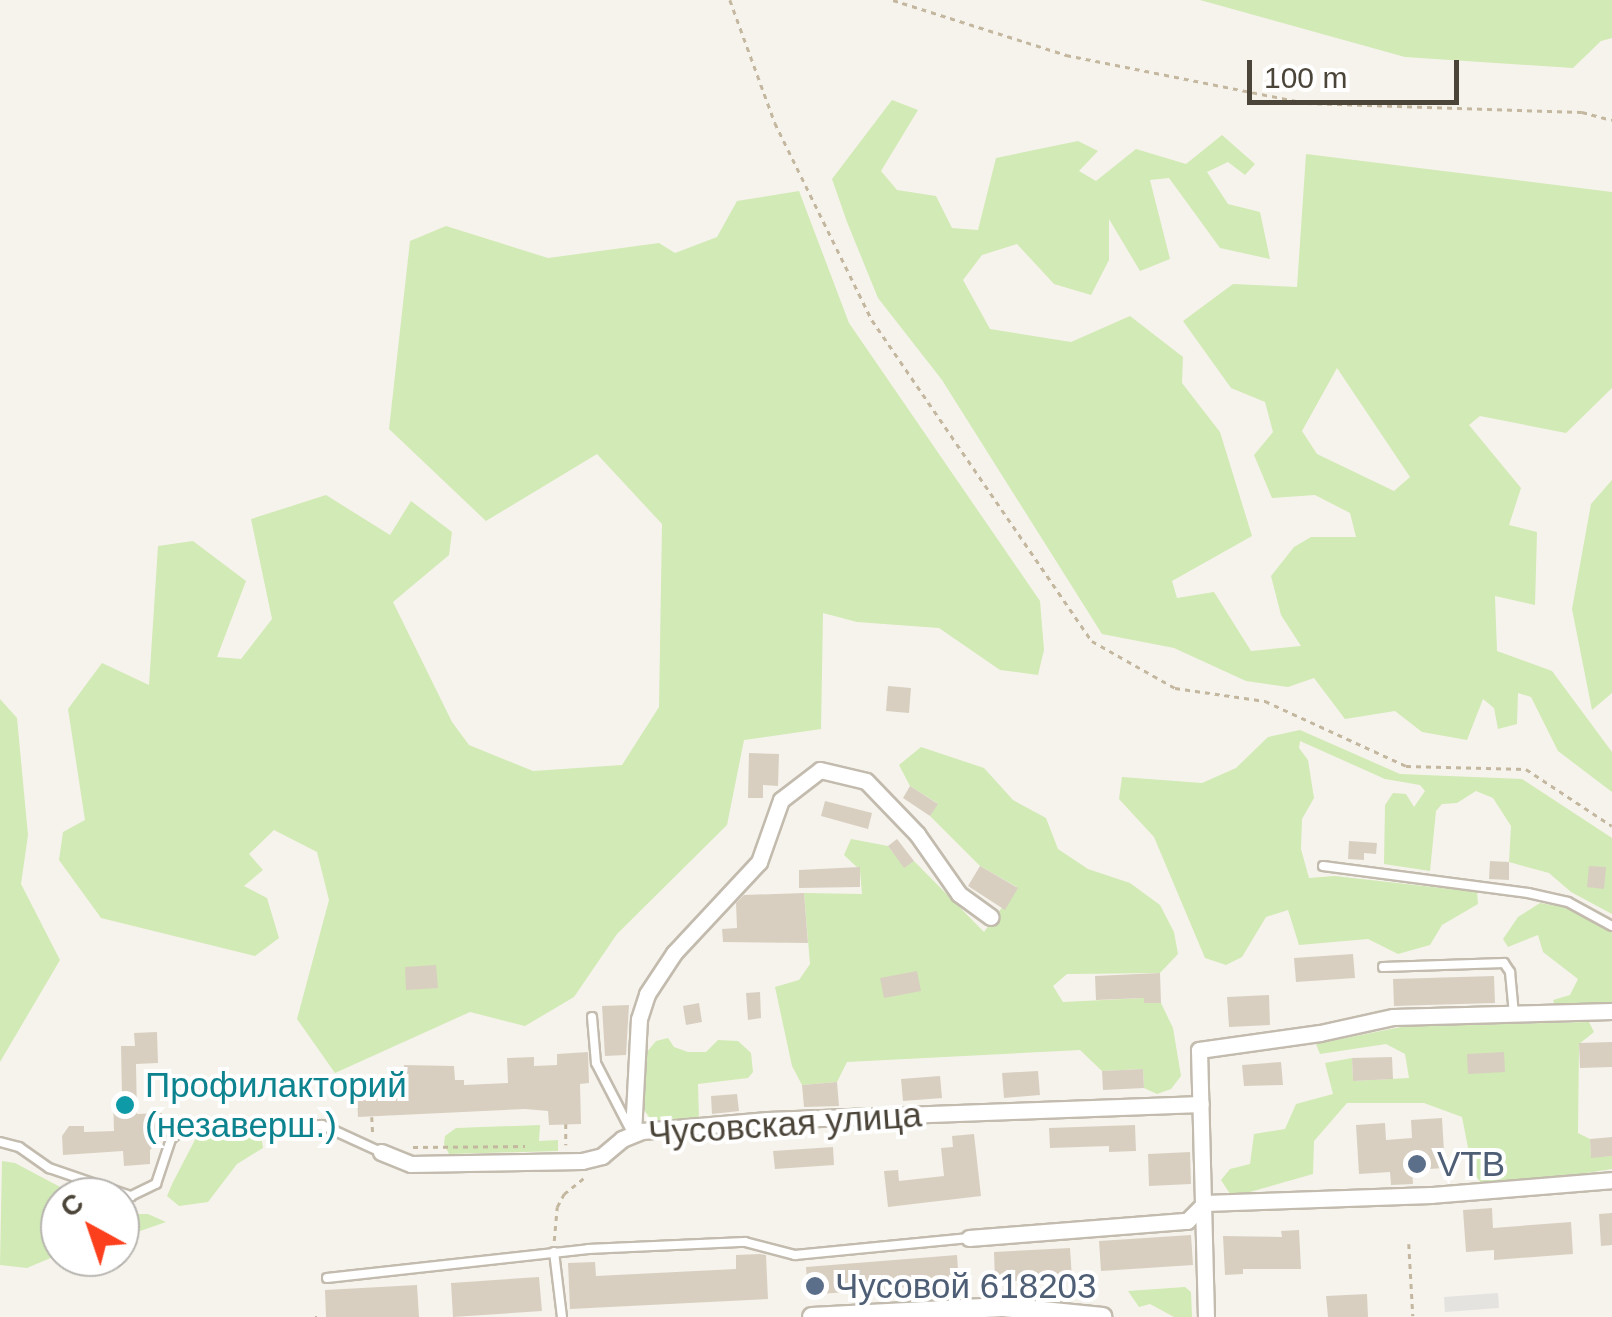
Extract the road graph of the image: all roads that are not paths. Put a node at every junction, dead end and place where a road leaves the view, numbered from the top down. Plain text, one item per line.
1 (1323, 866) dead end
2 (991, 917) dead end
3 (1612, 926) edge
4 (1383, 967) dead end
5 (1612, 1011) edge
6 (1514, 1014) junction
7 (592, 1016) dead end
8 (1201, 1104) junction
9 (632, 1132) junction
10 (0, 1142) edge
11 (377, 1150) joint
12 (1612, 1180) edge
13 (1206, 1204) junction
14 (970, 1238) joint
15 (554, 1252) junction
16 (327, 1278) dead end
17 (562, 1317) edge
18 (812, 1317) edge
19 (1103, 1317) edge
20 (1206, 1317) edge

1 - 3 lane
2 - 9 street
4 - 6 lane
5 - 6 street
6 - 8 street
7 - 9 lane
8 - 9 street, Чусовская улица
8 - 13 street
9 - 11 street, Чусовская улица
10 - 11 lane
12 - 13 street
13 - 14 street
13 - 20 street
14 - 15 lane
15 - 16 lane
15 - 17 lane
18 - 19 street

